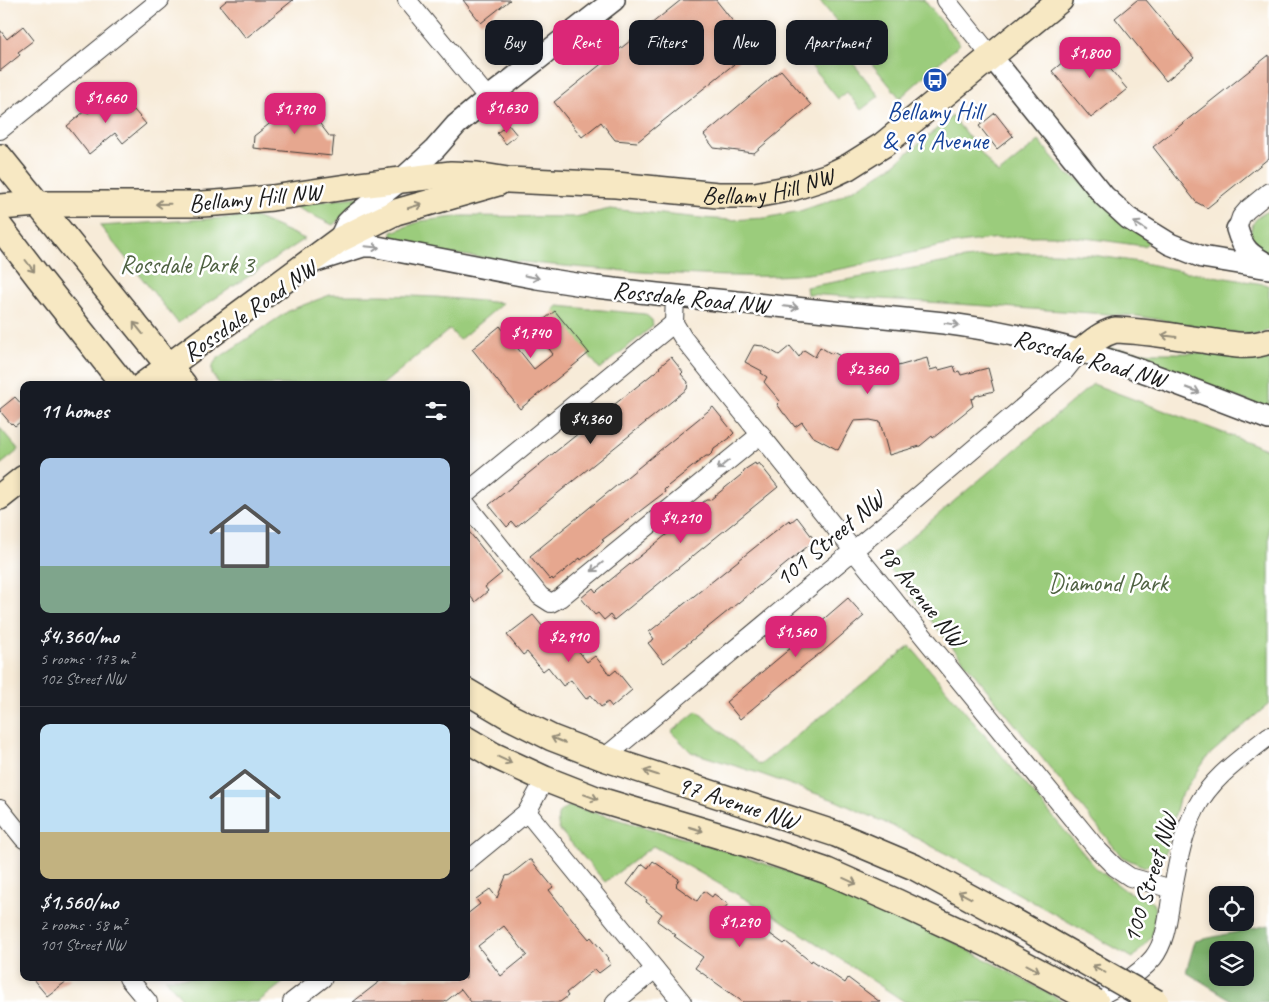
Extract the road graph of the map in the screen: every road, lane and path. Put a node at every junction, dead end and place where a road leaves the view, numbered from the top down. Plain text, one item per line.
1 (160, 0) edge
2 (407, 0) edge
3 (614, 0) edge
4 (946, 0) edge
5 (1060, 0) edge
6 (991, 56) junction
7 (488, 98) junction
8 (456, 125) junction
9 (0, 130) edge
10 (0, 157) edge
11 (401, 180) junction
12 (508, 180) junction
13 (360, 185) junction
14 (1269, 192) edge
15 (38, 204) junction
16 (0, 207) edge
17 (0, 227) edge
18 (1237, 228) junction
19 (339, 240) junction
20 (1202, 257) junction
21 (309, 263) junction
22 (1269, 267) edge
23 (675, 296) junction
24 (674, 323) junction
25 (1269, 341) edge
26 (1080, 352) junction
27 (169, 366) junction
28 (121, 381) edge
29 (148, 381) edge
30 (181, 381) edge
31 (1269, 419) edge
32 (761, 434) junction
33 (20, 481) edge
34 (470, 490) edge
35 (0, 497) edge
36 (470, 509) edge
37 (853, 550) junction
38 (470, 693) edge
39 (1269, 736) edge
40 (470, 741) edge
41 (604, 758) junction
42 (545, 779) junction
43 (0, 809) edge
44 (527, 812) junction
45 (20, 834) edge
46 (470, 859) edge
47 (1172, 889) junction
48 (655, 969) junction
49 (130, 981) edge
50 (318, 981) edge
51 (148, 1002) edge
52 (292, 1002) edge
53 (615, 1002) edge
54 (682, 1002) edge
55 (1087, 1002) edge
56 (1096, 1002) edge
57 (1156, 1002) edge

1 - 9 street
2 - 7 street
3 - 7 street
4 - 6 street
5 - 6 main road, Bellamy Hill NW
6 - 12 main road, Bellamy Hill NW
20 -> 6 street
7 - 8 street
8 - 11 street
8 - 13 street
10 - 15 main road
11 - 12 main road, Bellamy Hill NW
11 - 13 main road, Bellamy Hill NW
11 - 19 street
19 -> 12 main road, Bellamy Hill NW
13 -> 15 main road, Bellamy Hill NW
14 - 18 street
15 - 16 main road, Bellamy Hill NW
27 -> 15 main road
17 -> 28 main road
18 - 20 street
18 - 22 street
19 - 21 main road, Bellamy Hill NW
20 - 22 street
21 -> 23 street, Rossdale Road NW
21 - 27 main road, Rossdale Road NW
23 - 24 street
23 -> 26 street, Rossdale Road NW
24 - 32 street, 98 Avenue NW
24 - 34 street
25 -> 26 main road
26 -> 31 street, Rossdale Road NW
26 - 37 street, 101 Street NW
27 - 29 main road, Rossdale Road NW
27 - 30 main road
32 -> 36 street
32 - 37 street, 98 Avenue NW
33 - 35 main road
37 - 41 street, 101 Street NW
37 - 47 street, 98 Avenue NW
41 -> 38 main road, 97 Avenue NW
39 - 47 street, 100 Street NW
40 -> 42 main road, 97 Avenue NW
57 -> 41 main road, 97 Avenue NW, bridge
42 - 44 street
42 -> 56 main road, 97 Avenue NW, bridge
43 - 45 street
44 - 46 street
44 - 48 street
47 - 55 street, 100 Street NW
48 - 53 street
48 - 54 street
49 - 51 street
50 - 52 street

